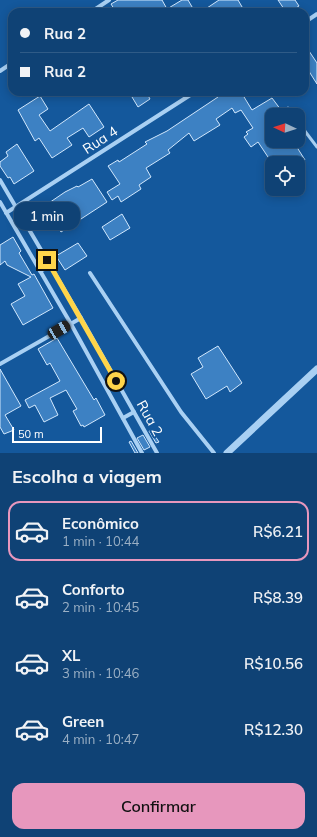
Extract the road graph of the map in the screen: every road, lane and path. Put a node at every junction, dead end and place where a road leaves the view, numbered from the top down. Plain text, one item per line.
1 (109, 0) edge
2 (97, 8) edge
3 (189, 96) edge
4 (305, 131) edge
5 (317, 147) edge
6 (0, 180) edge
7 (0, 202) edge
8 (16, 206) junction
9 (6, 213) junction
10 (51, 266) junction
11 (40, 271) junction
12 (90, 273) dead end
13 (81, 318) junction
14 (71, 324) junction
15 (0, 364) edge
16 (317, 369) edge
17 (134, 412) junction
18 (123, 418) junction
19 (142, 453) edge
20 (157, 453) edge
21 (214, 453) edge
22 (227, 453) edge

1 - 2 street
3 - 8 street, Rua 4
4 - 5 lane
6 - 8 street
7 - 9 street
8 - 9 street, Rua 4
8 - 10 street, Rua 2
9 - 11 street, Rua 2
10 - 11 street
10 - 13 street, Rua 2
11 - 14 street, Rua 2
12 - 21 street
13 - 14 street
13 - 17 street, Rua 2
14 - 15 street
14 - 18 street, Rua 2
16 - 22 street
17 - 18 street
17 - 20 street, Rua 2
18 - 19 street, Rua 2

